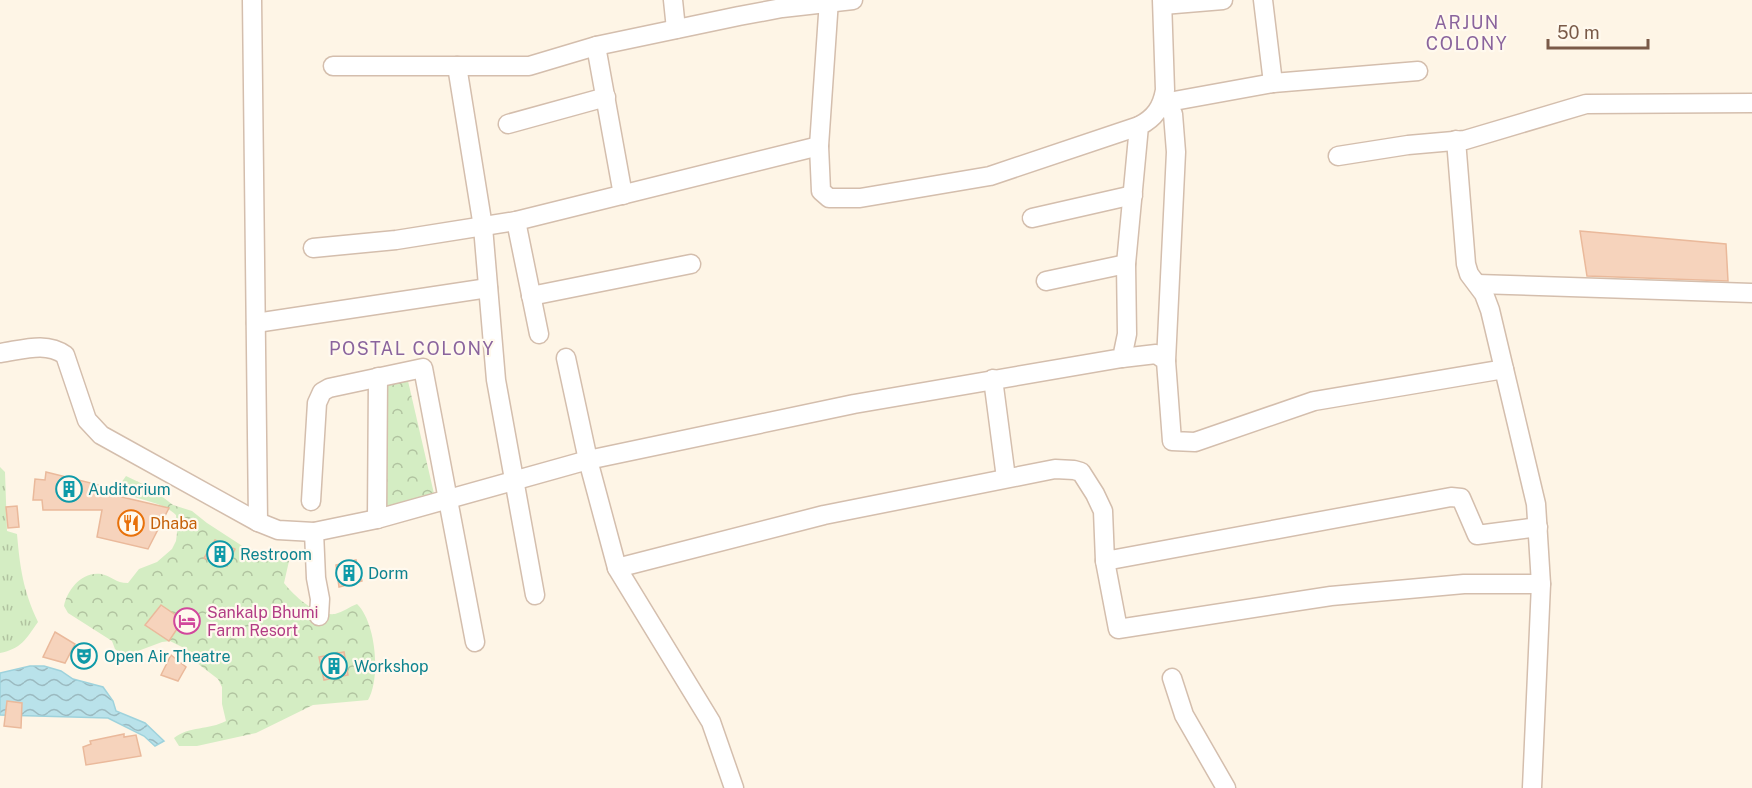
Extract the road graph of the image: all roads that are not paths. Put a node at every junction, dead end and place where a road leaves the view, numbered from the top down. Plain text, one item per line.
1 (252, 0) edge
2 (674, 0) edge
3 (853, 0) edge
4 (1223, 0) edge
5 (1263, 0) edge
6 (829, 1) edge
7 (1162, 2) edge
8 (782, 4) edge
9 (738, 8) edge
10 (676, 29) junction
11 (596, 46) junction
12 (333, 66) dead end
13 (458, 66) junction
14 (1418, 71) dead end
15 (1274, 83) junction
16 (606, 97) junction
17 (1162, 103) junction
18 (1752, 103) edge
19 (508, 124) dead end
20 (1138, 126) junction
21 (1456, 140) junction
22 (819, 146) junction
23 (1338, 156) dead end
24 (623, 195) junction
25 (1133, 195) junction
26 (1032, 218) dead end
27 (516, 221) junction
28 (483, 227) junction
29 (313, 248) dead end
30 (691, 264) dead end
31 (1126, 264) junction
32 (1046, 281) dead end
33 (1477, 285) junction
34 (488, 288) junction
35 (1752, 293) edge
36 (531, 296) junction
37 (256, 322) junction
38 (539, 334) dead end
39 (0, 353) edge
40 (566, 358) dead end
41 (1122, 358) junction
42 (1166, 361) junction
43 (1504, 369) junction
44 (378, 377) junction
45 (993, 379) junction
46 (588, 460) junction
47 (1006, 478) junction
48 (515, 480) junction
49 (447, 500) junction
50 (311, 501) dead end
51 (377, 519) junction
52 (258, 522) junction
53 (1538, 527) junction
54 (314, 532) junction
55 (1105, 561) junction
56 (617, 568) junction
57 (1541, 584) junction
58 (535, 595) dead end
59 (319, 616) dead end
60 (476, 642) dead end
61 (1172, 678) dead end
62 (734, 788) edge
63 (1226, 788) edge
64 (1532, 788) edge

1 - 37 street
2 - 10 street
3 - 6 street
4 - 7 street
5 - 15 street
6 - 8 street
6 - 22 street
7 - 17 street
8 - 9 street
9 - 10 street
10 - 11 street
11 - 13 street
11 - 16 street
12 - 13 street
13 - 28 street
14 - 15 street
15 - 17 street
16 - 19 street
16 - 24 street
17 - 20 street
17 - 42 street
18 - 21 street
20 - 22 street
20 - 25 street
21 - 23 street
21 - 33 street
22 - 24 street
24 - 27 street
25 - 26 street
25 - 31 street
27 - 28 street
27 - 36 street
28 - 29 street
28 - 34 street
30 - 36 street
31 - 32 street
31 - 41 street
33 - 35 street
33 - 43 street
34 - 37 street
34 - 48 street
36 - 38 street
37 - 52 street
39 - 52 street
40 - 46 street
41 - 42 street
41 - 45 street
42 - 43 street
43 - 53 street
44 - 49 street
44 - 50 street
44 - 51 street
45 - 46 street
45 - 47 street
46 - 48 street
46 - 56 street
47 - 55 street
47 - 56 street
48 - 49 street
48 - 58 street
49 - 51 street
49 - 60 street
51 - 54 street
52 - 54 street
53 - 55 street
53 - 57 street
54 - 59 street
55 - 57 street
56 - 62 street
57 - 64 street
61 - 63 street

